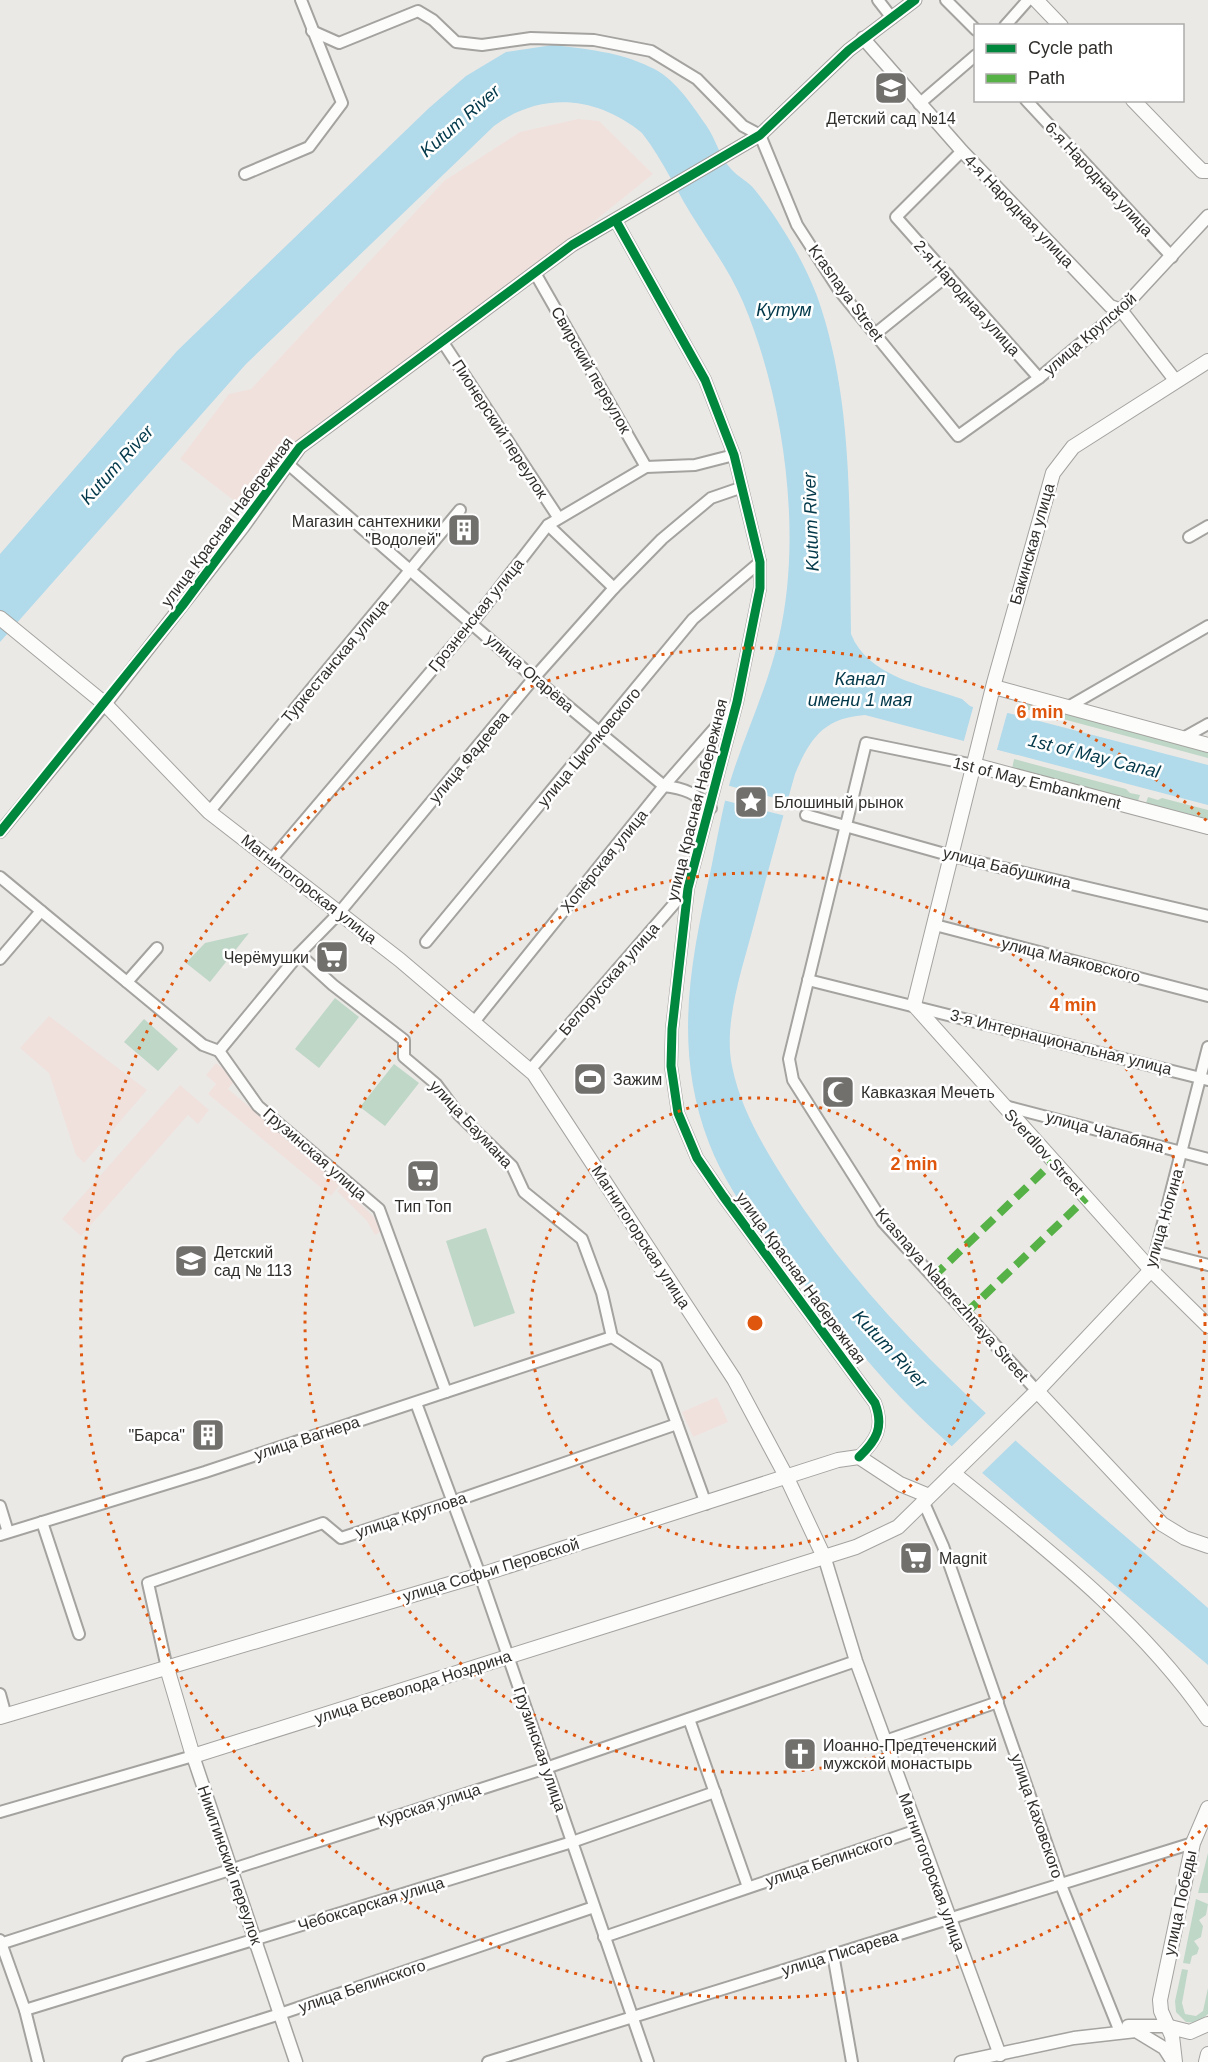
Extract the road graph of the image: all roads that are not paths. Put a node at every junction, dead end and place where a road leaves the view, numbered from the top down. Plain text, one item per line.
1 (302, 0) edge
2 (878, 0) edge
3 (915, 0) edge
4 (946, 0) edge
5 (1028, 0) edge
6 (1036, 0) edge
7 (892, 18) junction
8 (1007, 24) edge
9 (1059, 24) edge
10 (974, 29) edge
11 (312, 31) junction
12 (863, 38) junction
13 (974, 56) edge
14 (1028, 102) edge
15 (1135, 102) edge
16 (919, 104) junction
17 (760, 135) junction
18 (962, 151) junction
19 (1208, 171) edge
20 (245, 174) dead end
21 (1208, 216) edge
22 (616, 221) junction
23 (1172, 257) junction
24 (535, 273) junction
25 (948, 275) junction
26 (1121, 310) junction
27 (874, 334) junction
28 (442, 341) junction
29 (1208, 361) edge
30 (1039, 378) junction
31 (1175, 380) junction
32 (958, 436) joint
33 (734, 455) junction
34 (288, 464) junction
35 (646, 467) junction
36 (740, 488) junction
37 (460, 510) dead end
38 (558, 517) junction
39 (548, 525) junction
40 (1208, 526) edge
41 (1189, 537) dead end
42 (760, 562) junction
43 (411, 571) junction
44 (614, 588) junction
45 (0, 618) edge
46 (472, 623) junction
47 (1208, 626) edge
48 (534, 678) junction
49 (992, 692) junction
50 (738, 702) junction
51 (105, 704) junction
52 (1068, 707) junction
53 (1208, 724) edge
54 (601, 734) junction
55 (1183, 738) junction
56 (866, 743) joint
57 (1208, 745) edge
58 (976, 760) junction
59 (664, 786) junction
60 (711, 808) junction
61 (209, 812) junction
62 (806, 815) dead end
63 (844, 825) junction
64 (1208, 827) edge
65 (0, 832) edge
66 (952, 856) junction
67 (272, 859) junction
68 (0, 877) edge
69 (688, 888) junction
70 (41, 911) junction
71 (339, 913) junction
72 (1208, 916) edge
73 (935, 925) junction
74 (426, 942) dead end
75 (156, 948) dead end
76 (299, 954) junction
77 (0, 959) edge
78 (808, 980) junction
79 (127, 982) junction
80 (1208, 996) edge
81 (914, 1005) junction
82 (474, 1022) junction
83 (1208, 1047) edge
84 (219, 1051) junction
85 (530, 1070) junction
86 (1204, 1079) edge
87 (1001, 1105) junction
88 (1182, 1153) junction
89 (1208, 1159) edge
90 (1158, 1252) junction
91 (1208, 1265) edge
92 (1151, 1270) junction
93 (1208, 1326) edge
94 (612, 1337) junction
95 (1037, 1391) junction
96 (446, 1392) junction
97 (416, 1403) junction
98 (677, 1424) junction
99 (859, 1457) junction
100 (958, 1468) junction
101 (786, 1476) junction
102 (926, 1500) junction
103 (452, 1502) junction
104 (706, 1504) junction
105 (0, 1506) edge
106 (42, 1521) junction
107 (4, 1534) edge
108 (1208, 1546) edge
109 (825, 1559) junction
110 (480, 1575) junction
111 (79, 1634) dead end
112 (508, 1656) junction
113 (856, 1660) junction
114 (167, 1668) junction
115 (0, 1694) edge
116 (998, 1701) junction
117 (3, 1716) edge
118 (689, 1719) junction
119 (1208, 1719) edge
120 (885, 1741) junction
121 (193, 1756) junction
122 (546, 1768) junction
123 (715, 1791) junction
124 (1208, 1808) edge
125 (0, 1812) edge
126 (917, 1830) junction
127 (1208, 1838) edge
128 (572, 1842) junction
129 (1193, 1843) junction
130 (231, 1869) junction
131 (1061, 1885) junction
132 (748, 1887) junction
133 (594, 1907) junction
134 (949, 1921) junction
135 (604, 1937) junction
136 (255, 1939) junction
137 (0, 1942) edge
138 (834, 1954) junction
139 (24, 2010) junction
140 (280, 2014) junction
141 (632, 2017) junction
142 (1208, 2024) edge
143 (1118, 2026) junction
144 (1166, 2026) junction
145 (1074, 2038) junction
146 (1208, 2054) edge
147 (1000, 2055) junction
148 (134, 2061) edge
149 (38, 2062) edge
150 (296, 2062) edge
151 (488, 2062) edge
152 (648, 2062) edge
153 (852, 2062) edge
154 (961, 2062) edge
155 (1174, 2062) edge
156 (1206, 2062) edge

1 - 11 street
2 - 7 street
3 - 7 street, улица Красная Набережная
4 - 10 street
5 - 8 street
6 - 9 main road
7 - 12 street, улица Красная Набережная
11 - 17 street
11 - 20 street
12 - 16 street, 4-я Народная улица
12 - 17 street, улица Красная Набережная
13 - 16 street
14 - 23 street, 6-я Народная улица
15 - 19 main road
16 - 18 street, 4-я Народная улица
17 - 22 street, улица Красная Набережная
17 - 27 street, Krasnaya Street
18 - 25 street, 2-я Народная улица
18 - 26 street, 4-я Народная улица
21 - 23 street, улица Крупской
22 - 24 street, улица Красная Набережная
22 - 33 street, улица Красная Набережная
23 - 26 street, улица Крупской
24 - 28 street, улица Красная Набережная
24 - 35 street, Свирский переулок
25 - 27 street
25 - 30 street, 2-я Народная улица
26 - 30 street, улица Крупской
26 - 31 street, 4-я Народная улица
27 - 32 street, Krasnaya Street
28 - 34 street, улица Красная Набережная
28 - 38 street, Пионерский переулок
29 - 31 main road, Бакинская улица
30 - 32 street, улица Крупской
31 - 49 main road, Бакинская улица
33 - 35 street, Грозненская улица
33 - 36 street, улица Красная Набережная
34 - 43 street, улица Огарёва
34 - 51 street, улица Красная Набережная
35 - 38 street, Грозненская улица
36 - 42 street, улица Красная Набережная
36 - 44 street, улица Фадеева
37 - 43 street, Туркестанская улица
38 - 39 street, Грозненская улица
39 - 44 street
39 - 46 street, Грозненская улица
40 - 41 street
42 - 50 street, улица Красная Набережная
42 - 54 street, улица Циолковского
43 - 46 street, улица Огарёва
43 - 61 street, Туркестанская улица
44 - 48 street, улица Фадеева
45 - 51 main road, Магнитогорская улица
46 - 48 street, улица Огарёва
46 - 67 street, Грозненская улица
47 - 52 street
48 - 54 street, улица Огарёва
48 - 71 street, улица Фадеева
49 - 52 main road
49 - 58 main road, Бакинская улица
50 - 59 street, Хопёрская улица
50 - 60 street, улица Красная Набережная
51 - 61 main road, Магнитогорская улица
51 - 65 street, улица Красная Набережная
52 - 55 main road
53 - 55 street
54 - 59 street, улица Огарёва
54 - 74 street, улица Циолковского
55 - 57 main road
56 - 58 street, 1st of May Embankment
56 - 63 street, Krasnaya Naberezhnaya Street
58 - 64 main road, 1st of May Embankment
58 - 66 main road
59 - 60 street
59 - 82 street, Хопёрская улица
60 - 69 street, улица Красная Набережная
61 - 67 main road, Магнитогорская улица
62 - 63 street, улица Бабушкина
63 - 66 street, улица Бабушкина
63 - 78 street, Krasnaya Naberezhnaya Street
66 - 72 street, улица Бабушкина
66 - 73 main road
67 - 71 main road, Магнитогорская улица
68 - 70 street, Грузинская улица
69 - 85 street, Белорусская улица
69 - 99 street, улица Красная Набережная
70 - 77 street
70 - 79 street, Грузинская улица
71 - 76 street, улица Фадеева
71 - 82 main road, Магнитогорская улица
73 - 80 street, улица Маяковского
73 - 81 main road
75 - 79 street
76 - 84 street, улица Фадеева
76 - 94 street, улица Баумана
78 - 81 street, 3-я Интернациональная улица
78 - 95 street, Krasnaya Naberezhnaya Street
79 - 84 street, Грузинская улица
81 - 86 street, 3-я Интернациональная улица
81 - 87 main road, Sverdlov Street
82 - 85 main road, Магнитогорская улица
83 - 86 street, улица Ногина
84 - 96 street, Грузинская улица
85 - 101 main road, Магнитогорская улица
86 - 88 street, улица Ногина
87 - 88 street, улица Чалабяна
87 - 92 main road, Sverdlov Street
88 - 89 street, улица Чалабяна
88 - 90 street, улица Ногина
90 - 91 street
90 - 92 street, улица Ногина
92 - 93 main road, Sverdlov Street
92 - 95 main road, улица Ногина
94 - 96 street, улица Вагнера
94 - 98 street
95 - 100 main road, улица Ногина
95 - 108 main road, Krasnaya Naberezhnaya Street
96 - 97 street, улица Вагнера
97 - 103 street, Грузинская улица
97 - 106 street, улица Вагнера
98 - 103 street, улица Круглова
98 - 104 street
99 - 101 main road, улица Софьи Перовской
99 - 102 main road
100 - 102 main road
100 - 119 main road
101 - 104 main road, улица Софьи Перовской
101 - 109 main road, Магнитогорская улица
102 - 109 main road, улица Всеволода Ноздрина
102 - 116 street, улица Каховского
103 - 110 street, Грузинская улица
103 - 114 street, улица Круглова
104 - 110 main road, улица Софьи Перовской
105 - 107 street
106 - 107 street, улица Вагнера
106 - 111 street
109 - 112 main road, улица Всеволода Ноздрина
109 - 113 street, Магнитогорская улица
110 - 112 street, Грузинская улица
110 - 114 main road, улица Софьи Перовской
112 - 121 main road, улица Всеволода Ноздрина
112 - 122 street, Грузинская улица
113 - 118 street, Курская улица
113 - 120 street, Магнитогорская улица
114 - 117 main road, улица Софьи Перовской
114 - 121 main road, Никитинский переулок
115 - 117 street
116 - 120 street
116 - 131 street, улица Каховского
118 - 122 street, Курская улица
118 - 123 street
120 - 126 street, Магнитогорская улица
121 - 125 street, улица Всеволода Ноздрина
121 - 130 street, Никитинский переулок
122 - 128 street, Грузинская улица
122 - 130 street, Курская улица
123 - 128 street, Чебоксарская улица
123 - 132 street
124 - 129 main road, улица Победы
126 - 132 street, улица Белинского
126 - 134 street, Магнитогорская улица
127 - 129 main road
128 - 133 street, Грузинская улица
128 - 136 street, Чебоксарская улица
129 - 131 street, улица Писарева
129 - 144 main road, улица Победы
130 - 136 street, Никитинский переулок
130 - 137 street, Курская улица
131 - 134 street, улица Писарева
131 - 143 street, улица Каховского
132 - 135 street, улица Белинского
133 - 135 street, Грузинская улица
133 - 140 street, улица Белинского
134 - 138 street, улица Писарева
134 - 147 street, Магнитогорская улица
135 - 141 street, Грузинская улица
136 - 139 street, Чебоксарская улица
136 - 140 street, Никитинский переулок
137 - 139 street
138 - 141 street, улица Писарева
138 - 153 street
139 - 149 street
140 - 148 street, улица Белинского
140 - 150 street, Никитинский переулок
141 - 151 street, улица Писарева
141 - 152 street, Грузинская улица
142 - 144 main road
143 - 144 street
143 - 145 street
144 - 155 main road
145 - 147 street
145 - 155 street
146 - 156 main road
147 - 154 street

